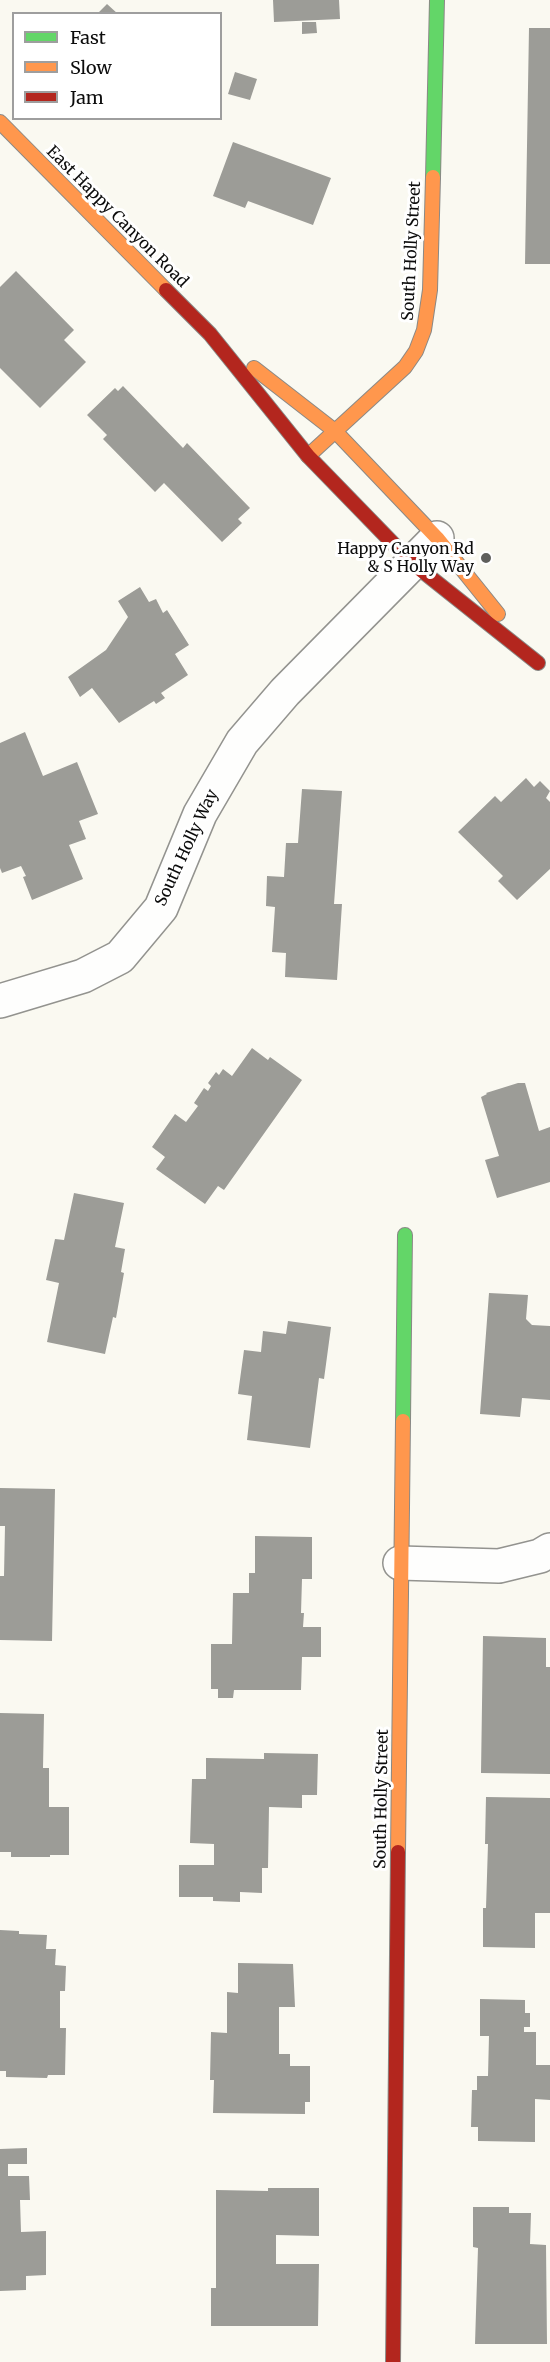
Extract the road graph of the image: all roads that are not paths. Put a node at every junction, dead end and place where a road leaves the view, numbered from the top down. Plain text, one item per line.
1 (437, 0) edge
2 (0, 122) edge
3 (210, 334) junction
4 (335, 431) junction
5 (308, 456) junction
6 (437, 538) junction
7 (411, 562) junction
8 (537, 663) junction
9 (550, 676) edge
10 (0, 1001) edge
11 (405, 1235) dead end
12 (550, 1550) edge
13 (400, 1563) junction
14 (393, 2362) edge

1 - 4 street, South Holly Street
2 - 3 street, East Happy Canyon Road
3 - 4 street, East Happy Canyon Road
3 - 5 street, East Happy Canyon Road
4 - 5 street, South Holly Street
4 - 6 street, East Happy Canyon Road
5 - 7 street, East Happy Canyon Road
6 - 7 street, South Holly Way
6 - 8 street, East Happy Canyon Road
7 - 8 street, East Happy Canyon Road
7 - 10 street, South Holly Way
8 - 9 street, East Happy Canyon Road
11 - 13 street, South Holly Street
12 - 13 street
13 - 14 street, South Holly Street

